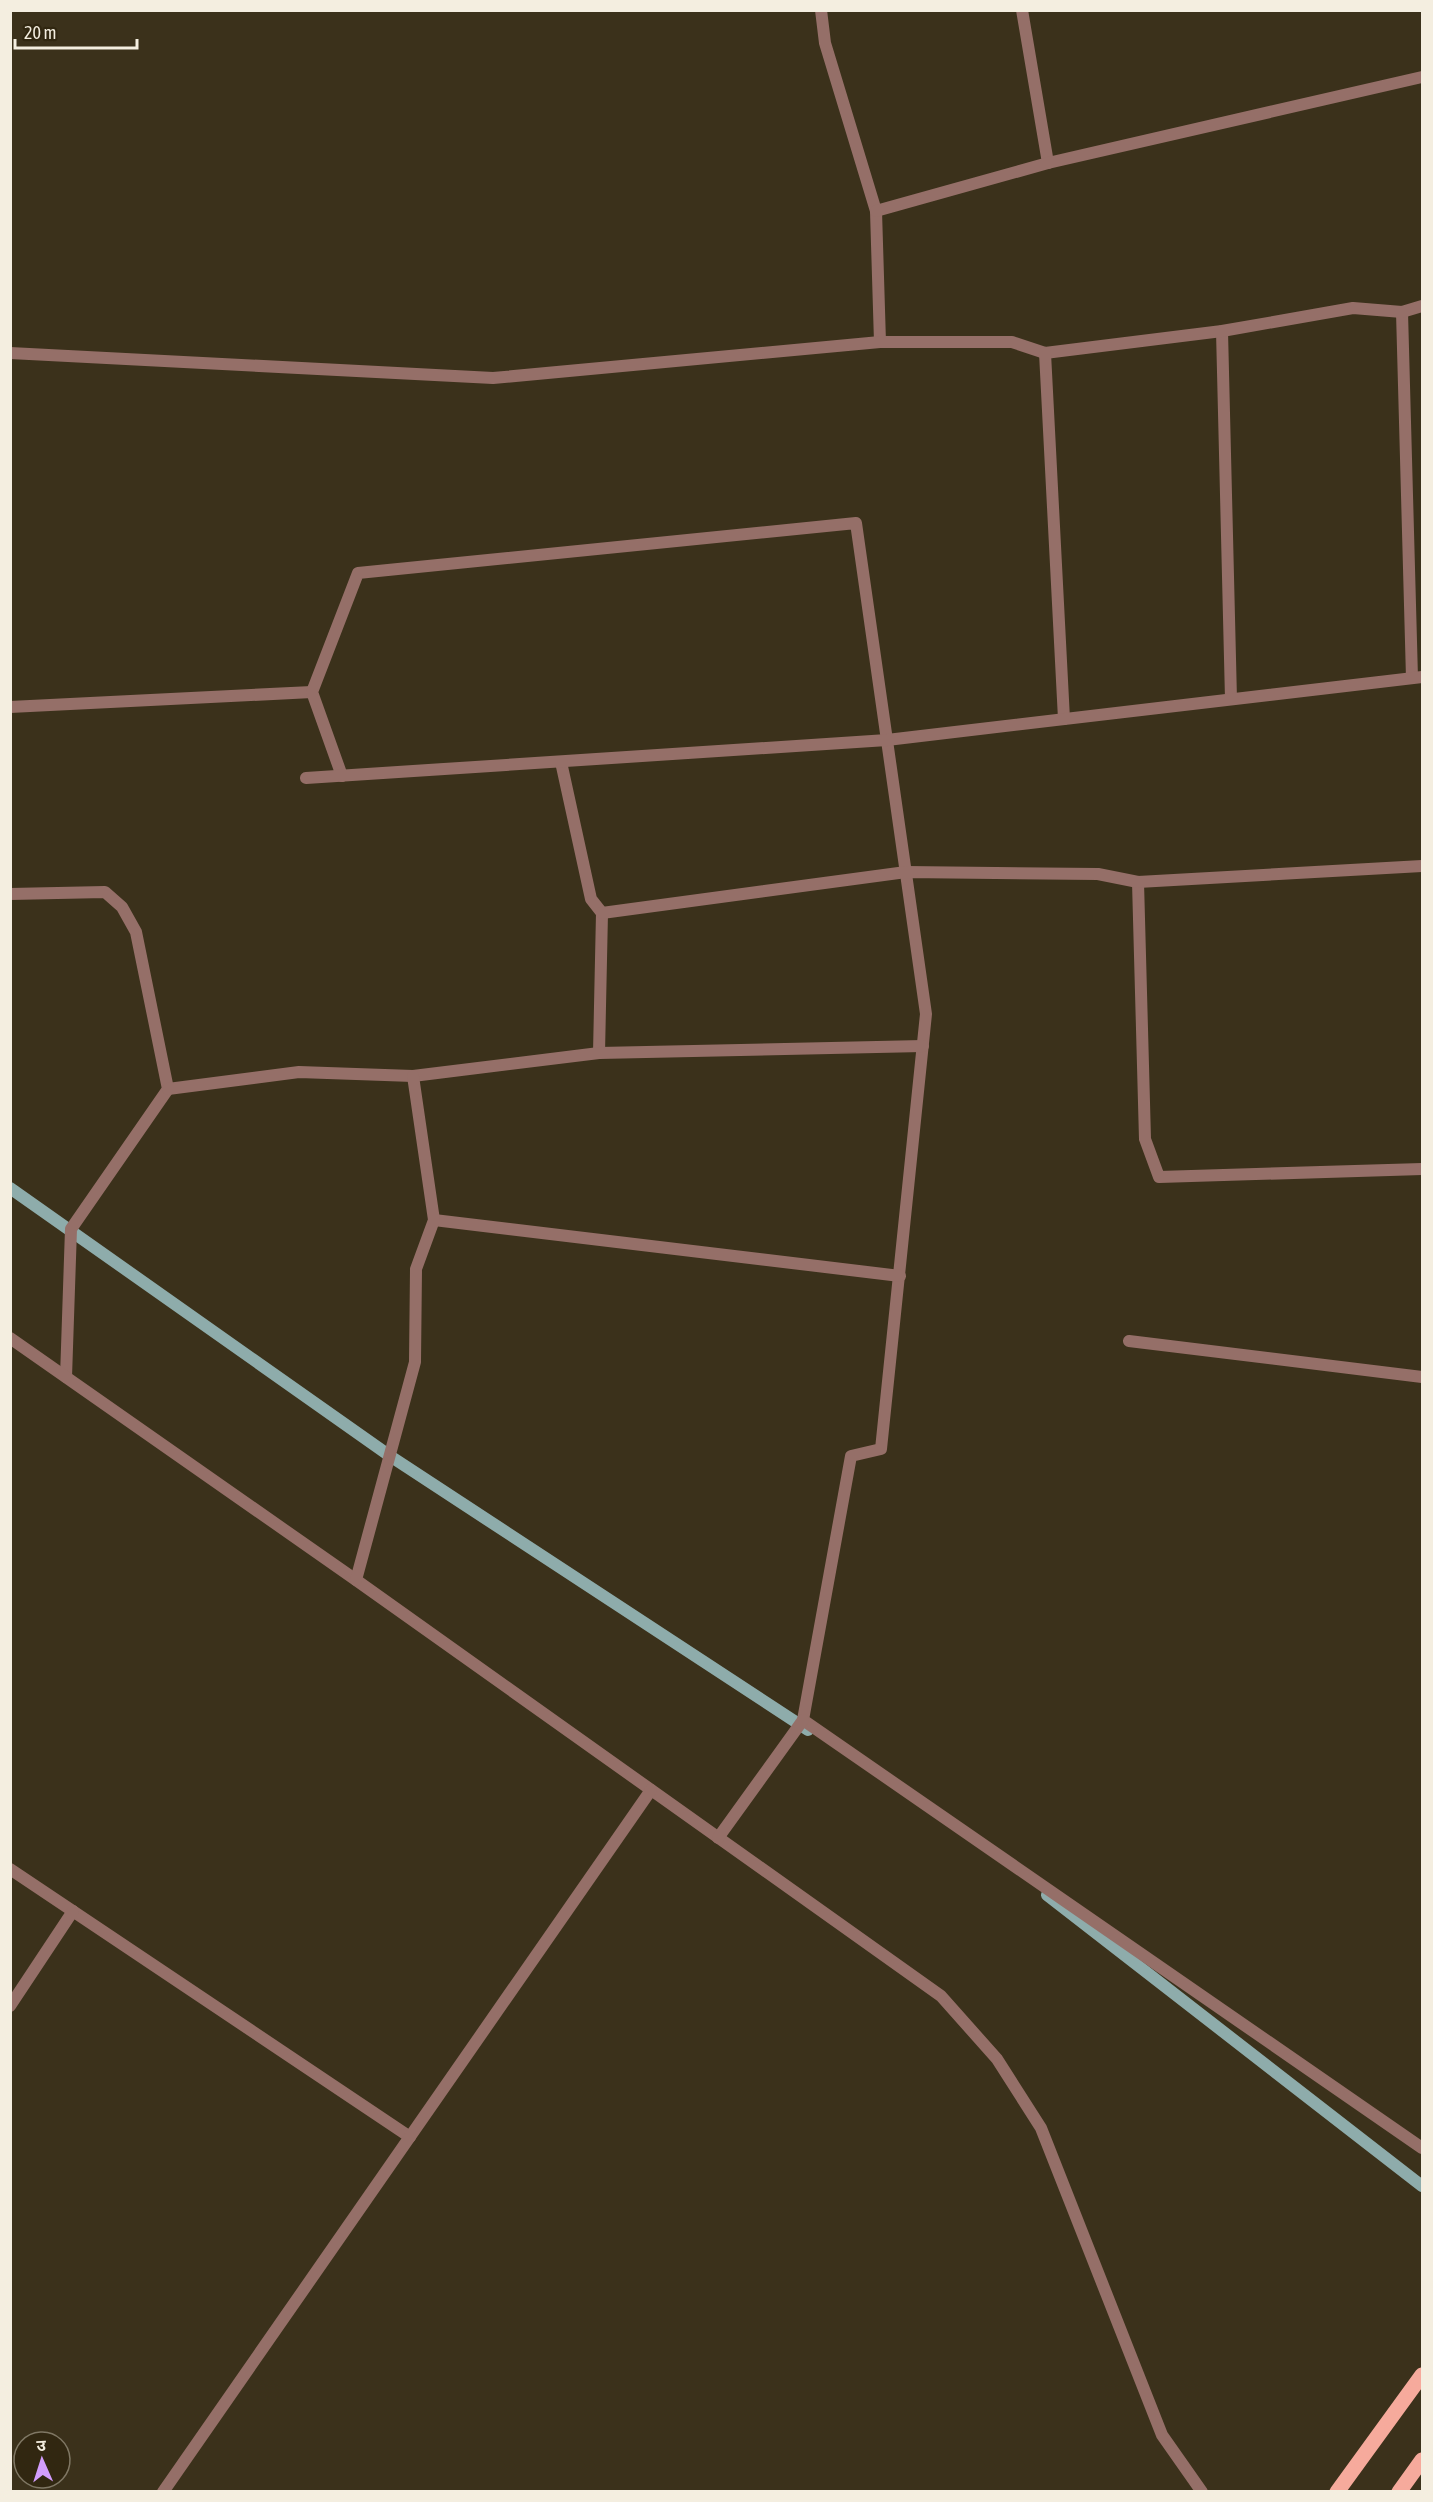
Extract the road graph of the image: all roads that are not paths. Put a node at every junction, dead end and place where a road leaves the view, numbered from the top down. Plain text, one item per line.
1 (821, 10) edge
2 (1022, 10) edge
3 (1422, 77) edge
4 (1048, 163) junction
5 (876, 210) junction
6 (1422, 306) edge
7 (1402, 312) junction
8 (1222, 331) junction
9 (880, 342) junction
10 (1045, 353) junction
11 (10, 354) edge
12 (1417, 678) edge
13 (312, 692) junction
14 (1231, 699) junction
15 (10, 707) edge
16 (1064, 719) junction
17 (887, 740) junction
18 (561, 762) junction
19 (342, 776) junction
20 (306, 778) dead end
21 (1422, 866) edge
22 (906, 872) junction
23 (1138, 882) junction
24 (10, 894) edge
25 (602, 913) junction
26 (923, 1046) junction
27 (600, 1053) junction
28 (413, 1076) junction
29 (168, 1089) junction
30 (1422, 1169) edge
31 (434, 1220) junction
32 (900, 1276) junction
33 (10, 1338) edge
34 (1129, 1341) dead end
35 (66, 1377) junction
36 (1422, 1377) edge
37 (356, 1580) junction
38 (803, 1720) junction
39 (651, 1790) junction
40 (718, 1838) junction
41 (10, 1869) edge
42 (73, 1911) junction
43 (10, 2006) edge
44 (410, 2137) junction
45 (1422, 2148) edge
46 (1422, 2375) edge
47 (1422, 2460) edge
48 (163, 2492) edge
49 (1202, 2492) edge
50 (1337, 2492) edge
51 (1399, 2492) edge

1 - 5 street
2 - 4 street
3 - 4 street
4 - 5 street
5 - 9 street
6 - 7 street
7 - 8 street
7 - 12 street
8 - 10 street
8 - 14 street
9 - 10 street
9 - 11 street
10 - 16 street
12 - 14 street
13 - 15 street
13 - 17 street
13 - 19 street
14 - 16 street
16 - 17 street
17 - 18 street
17 - 22 street
18 - 19 street
18 - 25 street
19 - 20 street
21 - 23 street
22 - 23 street
22 - 25 street
22 - 26 street
23 - 30 street
24 - 29 street
25 - 27 street
26 - 27 street
26 - 32 street
27 - 28 street
28 - 29 street
28 - 31 street
29 - 35 street
31 - 32 street
31 - 37 street
32 - 38 street
33 - 35 street
34 - 36 street
35 - 37 street
37 - 39 street
38 - 40 street
38 - 45 street
39 - 40 street
39 - 44 street
40 - 49 street
41 - 42 street
42 - 43 street
42 - 44 street
44 - 48 street
46 - 50 main road
47 - 51 main road

